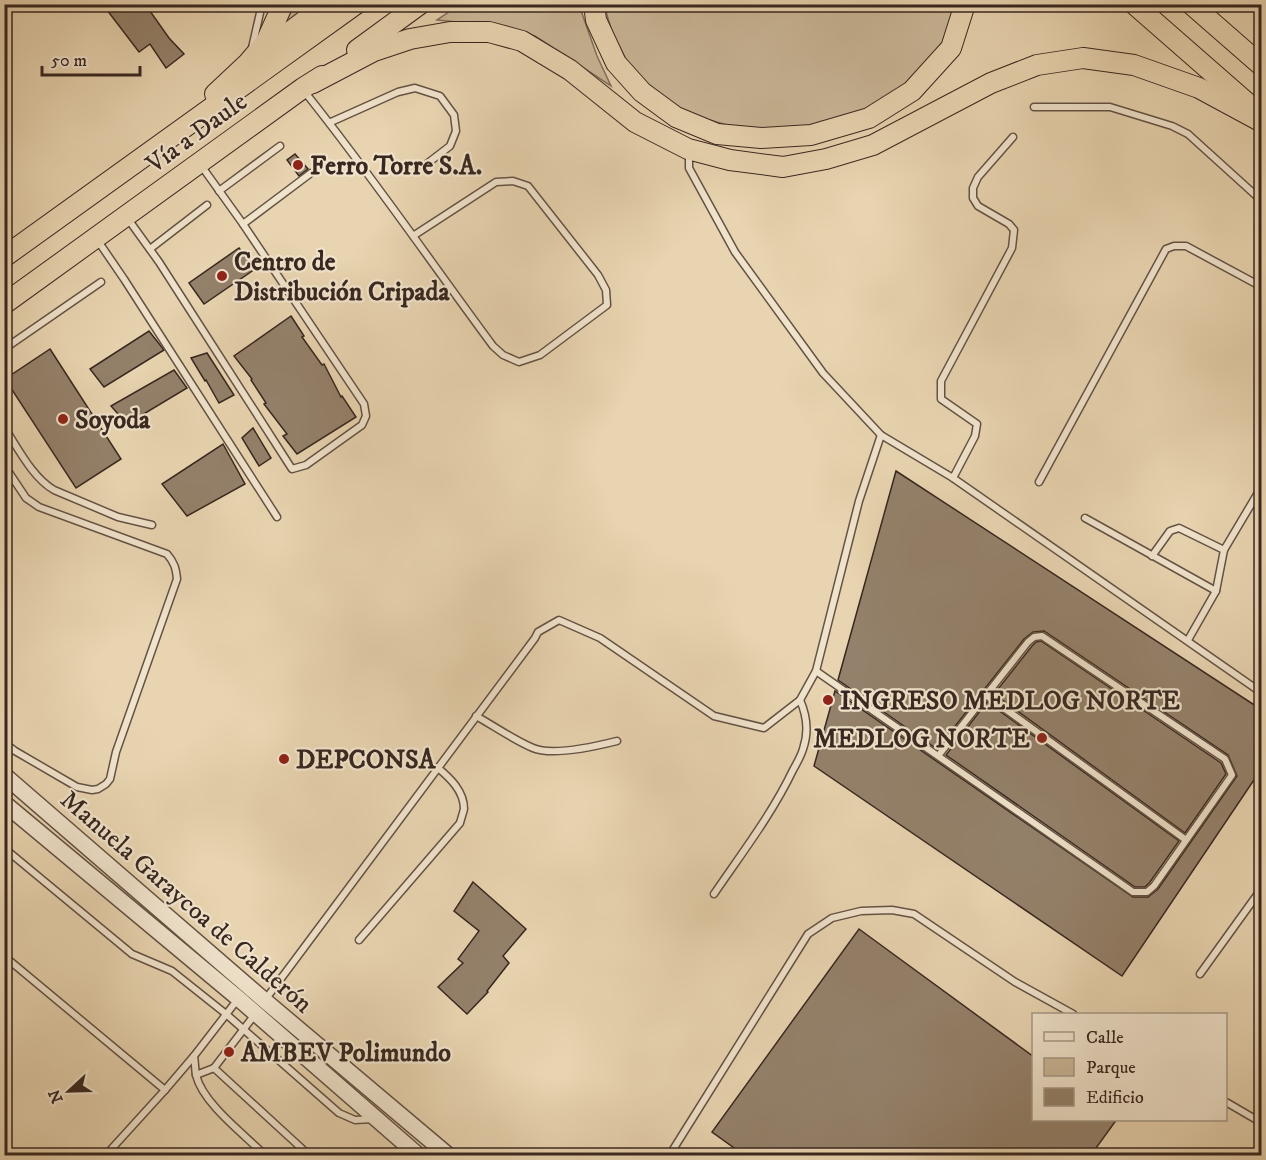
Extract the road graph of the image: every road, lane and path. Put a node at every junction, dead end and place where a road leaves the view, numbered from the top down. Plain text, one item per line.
1 (262, 4) edge
2 (283, 4) edge
3 (327, 4) edge
4 (356, 4) edge
5 (420, 4) edge
6 (594, 4) edge
7 (965, 4) edge
8 (1134, 4) edge
9 (1191, 4) edge
10 (248, 63) junction
11 (1262, 66) edge
12 (308, 85) junction
13 (1034, 107) dead end
14 (1262, 116) edge
15 (331, 122) junction
16 (1262, 122) edge
17 (1013, 137) dead end
18 (280, 146) dead end
19 (688, 148) junction
20 (156, 150) junction
21 (200, 164) junction
22 (424, 166) dead end
23 (311, 173) dead end
24 (219, 191) junction
25 (1262, 201) edge
26 (207, 206) dead end
27 (126, 216) junction
28 (243, 224) junction
29 (412, 236) junction
30 (96, 238) junction
31 (150, 249) junction
32 (4, 257) edge
33 (101, 282) dead end
34 (1262, 287) edge
35 (4, 304) edge
36 (4, 349) edge
37 (4, 427) edge
38 (881, 435) junction
39 (4, 465) edge
40 (953, 478) junction
41 (1039, 483) dead end
42 (1262, 486) edge
43 (277, 517) dead end
44 (1085, 518) dead end
45 (152, 525) dead end
46 (1224, 550) junction
47 (1152, 556) junction
48 (1216, 591) junction
49 (1188, 640) junction
50 (816, 671) junction
51 (1262, 693) edge
52 (986, 695) junction
53 (800, 700) junction
54 (476, 716) junction
55 (617, 741) dead end
56 (4, 743) edge
57 (938, 756) junction
58 (438, 768) junction
59 (4, 775) edge
60 (4, 803) edge
61 (1186, 840) junction
62 (4, 848) edge
63 (1262, 888) edge
64 (714, 894) dead end
65 (359, 940) dead end
66 (4, 956) edge
67 (1200, 974) dead end
68 (238, 998) junction
69 (264, 1000) junction
70 (1071, 1013) edge
71 (226, 1014) junction
72 (255, 1014) junction
73 (243, 1029) junction
74 (194, 1056) junction
75 (213, 1068) junction
76 (196, 1076) junction
77 (165, 1090) junction
78 (1227, 1103) edge
79 (377, 1119) junction
80 (1262, 1123) edge
81 (105, 1155) edge
82 (266, 1155) edge
83 (310, 1155) edge
84 (419, 1155) edge
85 (449, 1155) edge
86 (669, 1155) edge

1 - 10 lane
2 - 10 highway
3 - 10 highway
4 - 20 highway, Vía a Daule
5 - 12 highway, Vía a Daule
6 - 7 highway
8 - 14 highway
9 - 11 highway
10 - 20 highway
12 - 15 lane
12 - 19 highway
12 - 21 highway, Vía a Daule
13 - 25 lane
15 - 22 lane
15 - 29 lane
16 - 19 highway
17 - 40 lane
18 - 24 lane
19 - 38 lane
20 - 32 highway, Vía a Daule
21 - 24 lane
21 - 27 highway, Vía a Daule
23 - 28 lane
24 - 28 lane
26 - 31 lane
27 - 30 highway, Vía a Daule
27 - 31 lane
28 - 31 lane
29 - 29 lane
30 - 35 highway, Vía a Daule
30 - 43 lane
33 - 36 lane
34 - 41 lane
37 - 45 lane
38 - 40 lane
38 - 50 lane
39 - 56 lane
40 - 49 lane
42 - 46 lane
44 - 47 lane
46 - 47 lane
46 - 48 lane
47 - 48 lane
48 - 49 lane
49 - 51 lane
50 - 53 lane
50 - 57 lane
52 - 57 lane
52 - 61 lane
52 - 61 lane
53 - 54 lane
53 - 64 lane
54 - 55 lane
54 - 58 lane
57 - 61 lane
58 - 65 lane
58 - 69 lane
59 - 69 street, Manuela Garaycoa de Calderón
60 - 68 street, Manuela Garaycoa de Calderón
62 - 71 lane
63 - 67 lane
66 - 77 lane
68 - 71 lane
68 - 72 street, Manuela Garaycoa de Calderón
69 - 72 lane
69 - 85 street, Manuela Garaycoa de Calderón
70 - 86 lane
71 - 73 lane
71 - 74 lane
72 - 73 lane
72 - 79 street, Manuela Garaycoa de Calderón
73 - 75 lane
73 - 79 lane
74 - 76 lane
74 - 77 lane
75 - 76 lane
75 - 83 lane
76 - 82 lane
77 - 81 lane
78 - 80 lane
79 - 84 street, Manuela Garaycoa de Calderón

